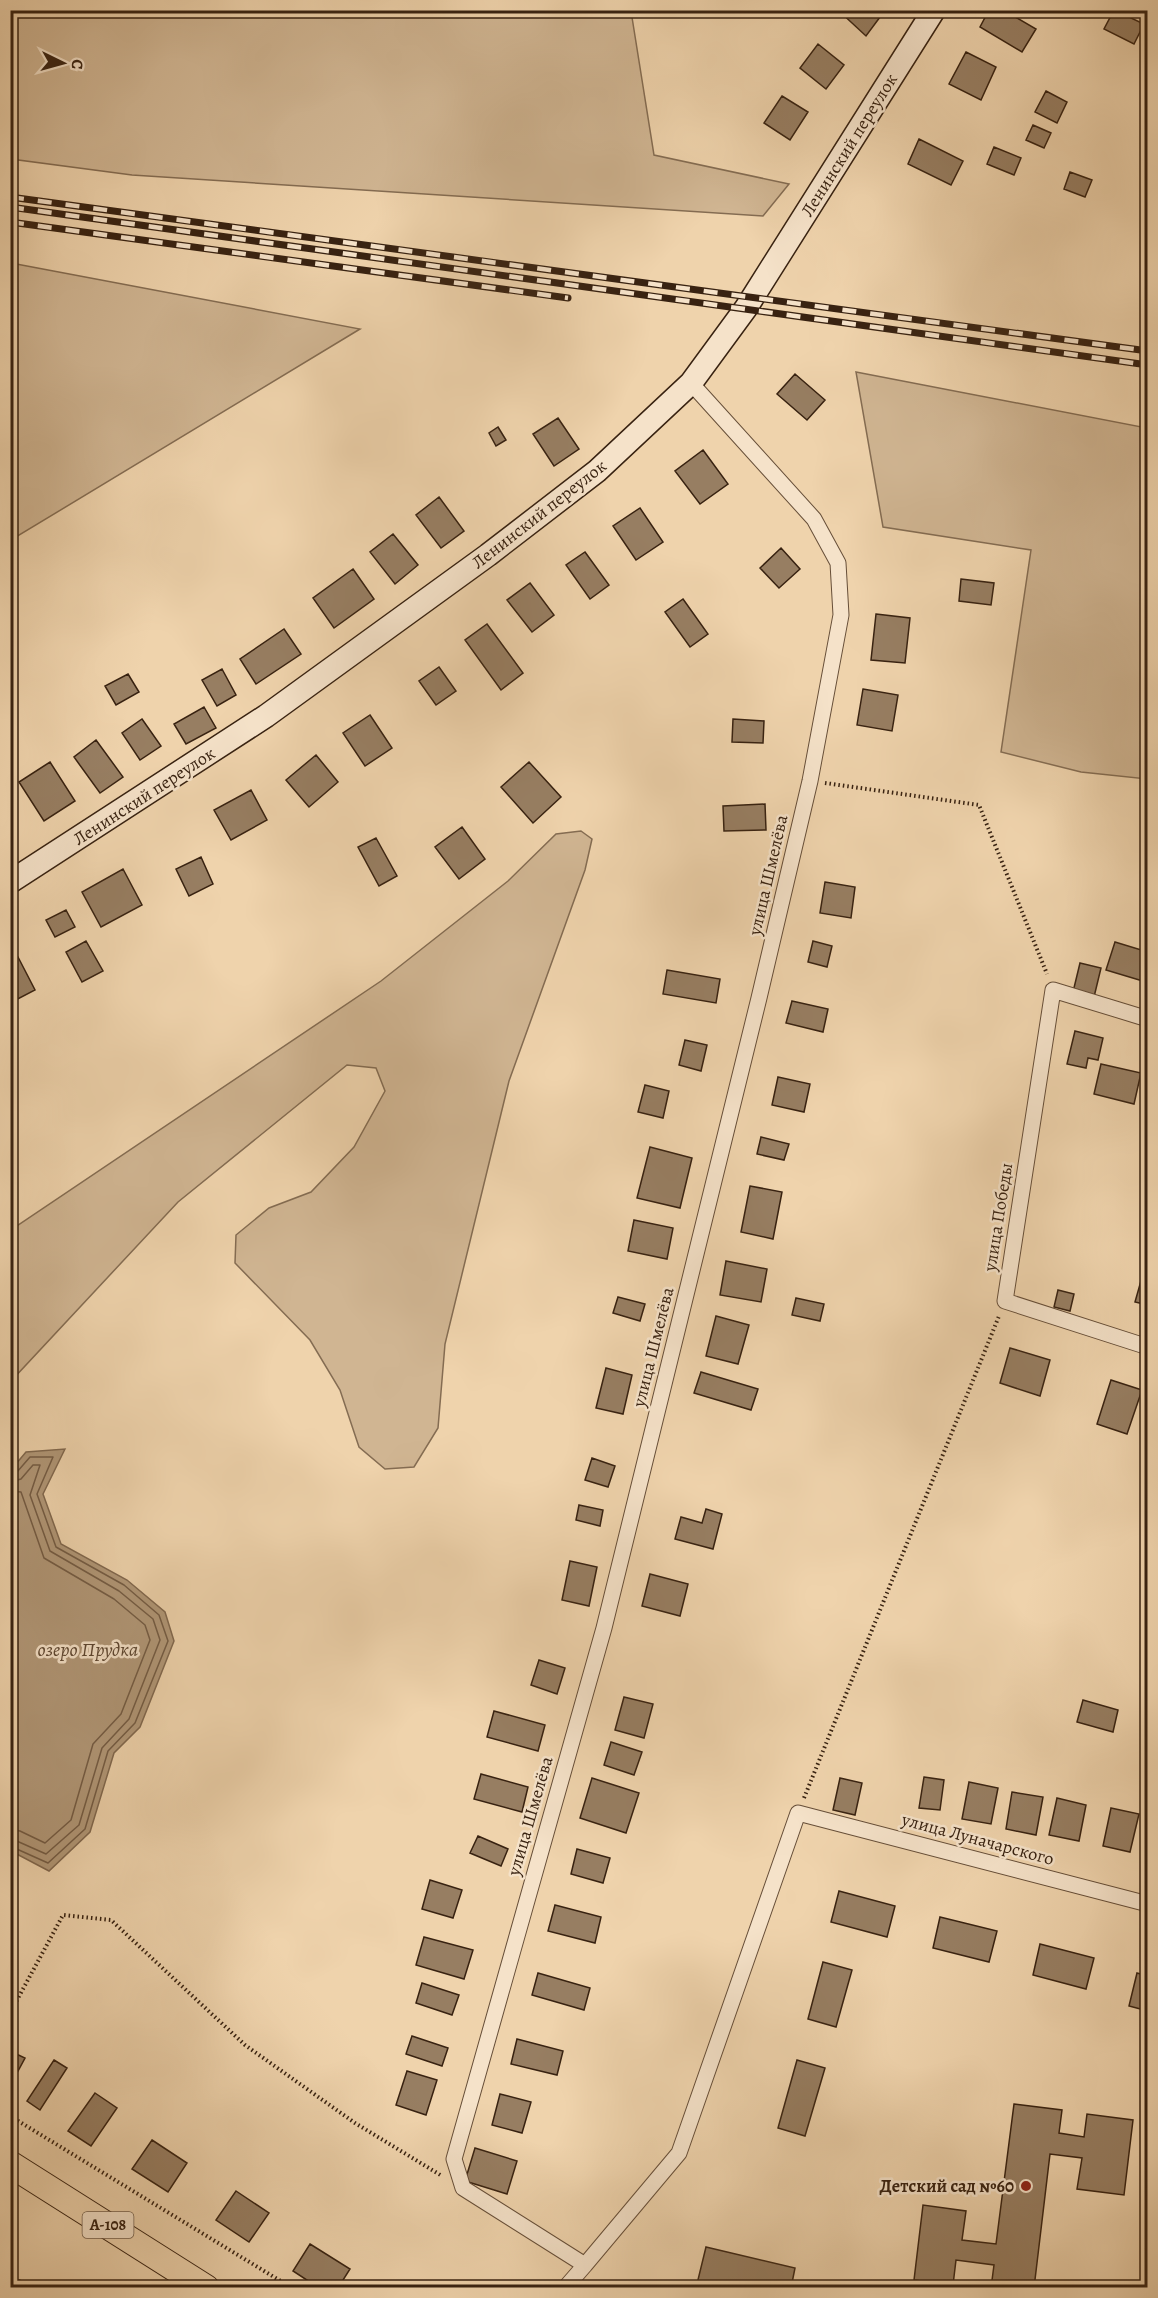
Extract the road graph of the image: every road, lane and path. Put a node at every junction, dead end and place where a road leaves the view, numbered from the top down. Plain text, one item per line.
1 (934, 10) edge
2 (691, 384) junction
3 (810, 781) junction
4 (10, 882) edge
5 (1053, 990) junction
6 (1148, 1019) edge
7 (1005, 1301) junction
8 (1148, 1347) edge
9 (798, 1813) junction
10 (1148, 1904) edge
11 (10, 2013) edge
12 (10, 2116) edge
13 (10, 2164) edge
14 (463, 2188) junction
15 (585, 2265) junction
16 (206, 2288) edge
17 (292, 2288) edge
18 (565, 2288) edge

1 - 2 main road, Ленинский переулок
2 - 3 street, улица Шмелёва
2 - 4 main road, Ленинский переулок
3 - 5 path
3 - 14 street, улица Шмелёва
5 - 6 street
5 - 7 street, улица Победы
7 - 8 street
7 - 9 path
9 - 10 street, улица Луначарского
9 - 15 street
11 - 14 path
12 - 17 path
13 - 16 highway, А-108
14 - 15 street
15 - 18 street

